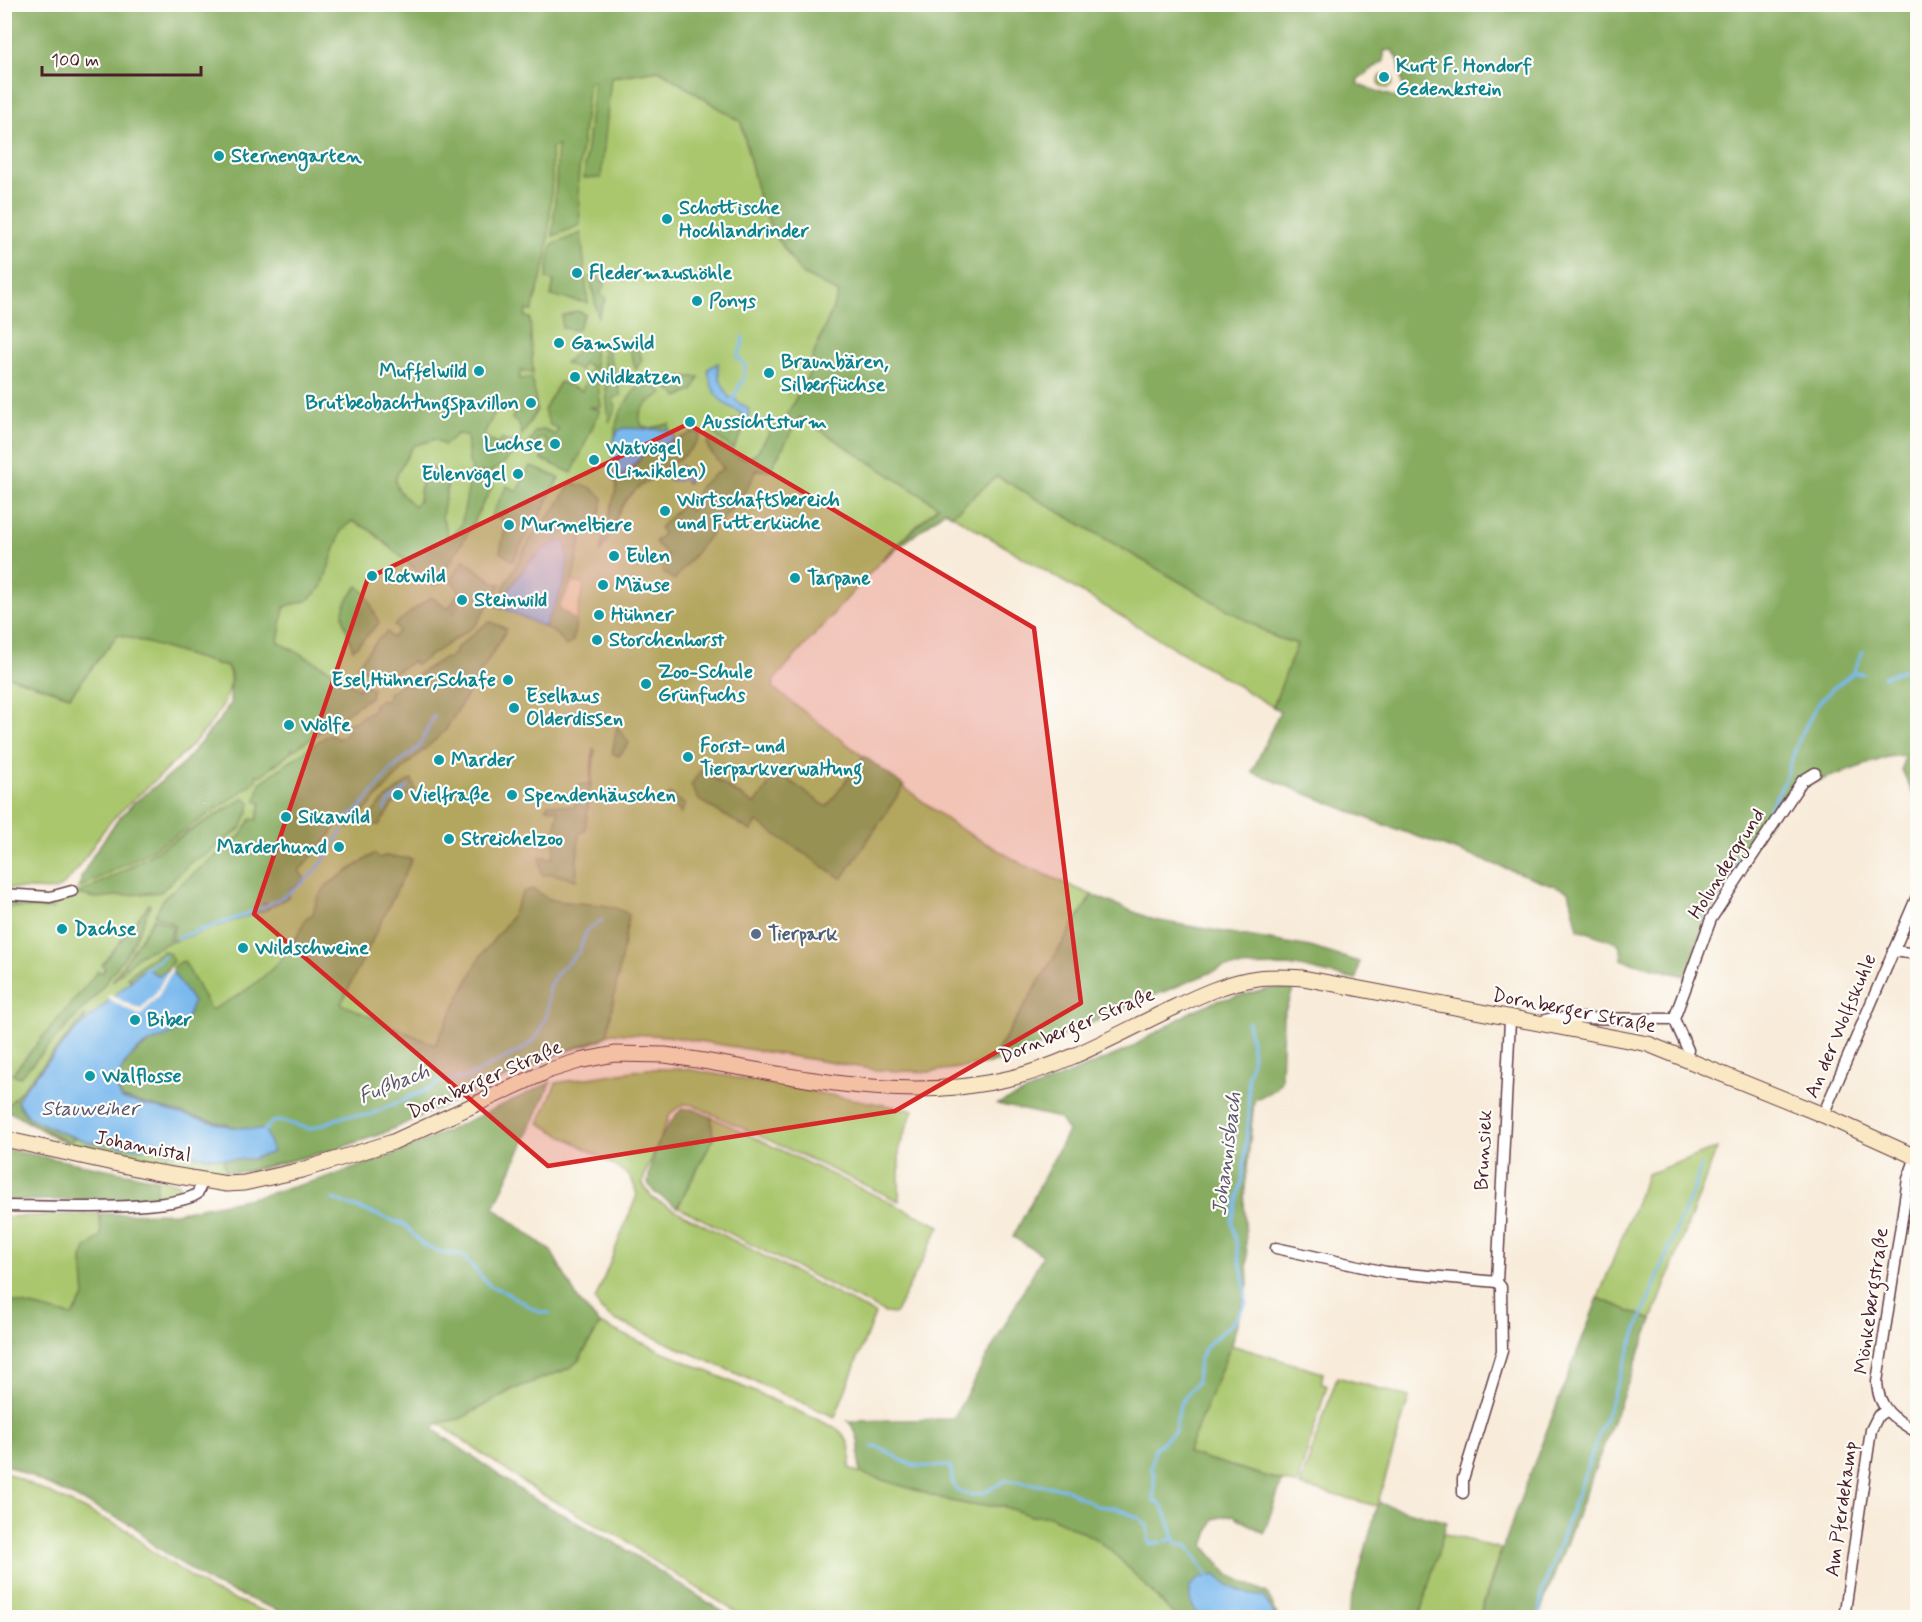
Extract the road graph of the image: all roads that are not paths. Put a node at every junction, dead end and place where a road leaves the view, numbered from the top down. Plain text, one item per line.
1 (1815, 772) dead end
2 (72, 891) dead end
3 (4, 894) edge
4 (1917, 894) edge
5 (1893, 951) junction
6 (1917, 954) edge
7 (1674, 1019) junction
8 (1510, 1020) junction
9 (1541, 1025) junction
10 (1686, 1059) junction
11 (1823, 1115) junction
12 (4, 1139) edge
13 (1917, 1158) edge
14 (203, 1180) junction
15 (4, 1206) edge
16 (1276, 1248) dead end
17 (1497, 1282) junction
18 (1885, 1411) junction
19 (1917, 1433) edge
20 (1463, 1493) dead end
21 (1844, 1617) edge

1 - 7 street, Holundergrund
2 - 3 street
4 - 5 street, An der Wolfskuhle
5 - 6 street, An der Wolfskuhle
5 - 11 street, An der Wolfskuhle
7 - 9 street
7 - 10 street
8 - 9 main road, Dornberger Straße
8 - 14 main road, Dornberger Straße
8 - 17 street, Brunsiek
9 - 10 main road, Dornberger Straße
10 - 11 main road, Dornberger Straße
11 - 13 main road, Dornberger Straße
12 - 14 main road, Johannistal
13 - 18 street, Mönkebergstraße
14 - 15 street
16 - 17 street
17 - 20 street, Brunsiek
18 - 19 street
18 - 21 street, Am Pferdekamp

